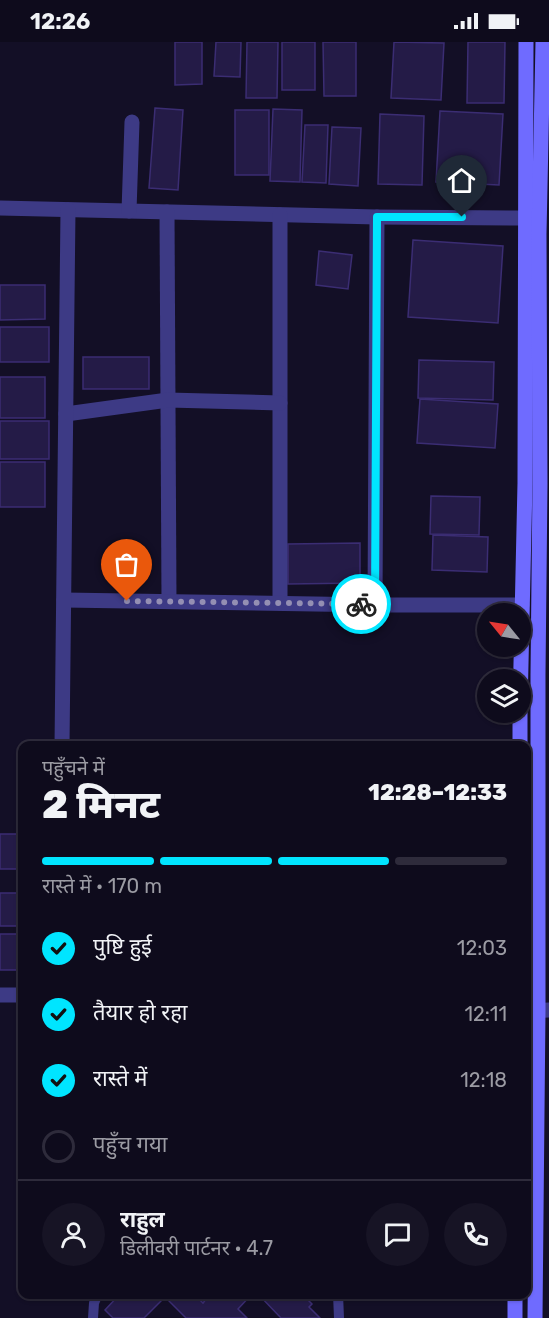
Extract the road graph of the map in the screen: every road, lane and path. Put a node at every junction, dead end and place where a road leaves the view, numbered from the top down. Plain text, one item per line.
1 (526, 45) edge
2 (545, 47) edge
3 (526, 67) junction
4 (546, 67) edge
5 (132, 123) dead end
6 (0, 208) edge
7 (68, 210) junction
8 (129, 211) junction
9 (167, 212) junction
10 (280, 214) junction
11 (377, 217) junction
12 (525, 218) junction
13 (544, 270) edge
14 (168, 400) junction
15 (280, 403) junction
16 (66, 414) junction
17 (538, 483) edge
18 (64, 600) junction
19 (170, 601) junction
20 (280, 603) junction
21 (522, 603) edge
22 (375, 605) junction
23 (477, 605) edge
24 (520, 723) edge
25 (62, 741) edge
26 (520, 741) edge
27 (532, 749) edge
28 (0, 995) edge
29 (18, 995) edge
30 (538, 1010) edge
31 (96, 1299) edge
32 (338, 1299) edge
33 (515, 1299) edge
34 (93, 1318) edge
35 (339, 1318) edge
36 (515, 1318) edge
37 (536, 1318) edge

1 - 2 street
1 - 3 street
2 - 4 street
3 - 4 street
3 - 12 street
4 - 13 street
5 - 8 street
6 - 7 street
7 - 8 street
7 - 16 street
8 - 9 street
9 - 10 street
9 - 14 street
10 - 11 street
10 - 15 street
11 - 12 street
11 - 22 street
12 - 17 street
13 - 17 street
14 - 15 street
14 - 16 street
14 - 19 street
15 - 20 street
16 - 18 street
17 - 21 street
17 - 27 street
18 - 19 street
18 - 25 street
19 - 20 street
20 - 22 street
22 - 23 street
24 - 26 street
27 - 30 street
28 - 29 street
30 - 37 street
31 - 34 lane
32 - 35 lane
33 - 36 street

